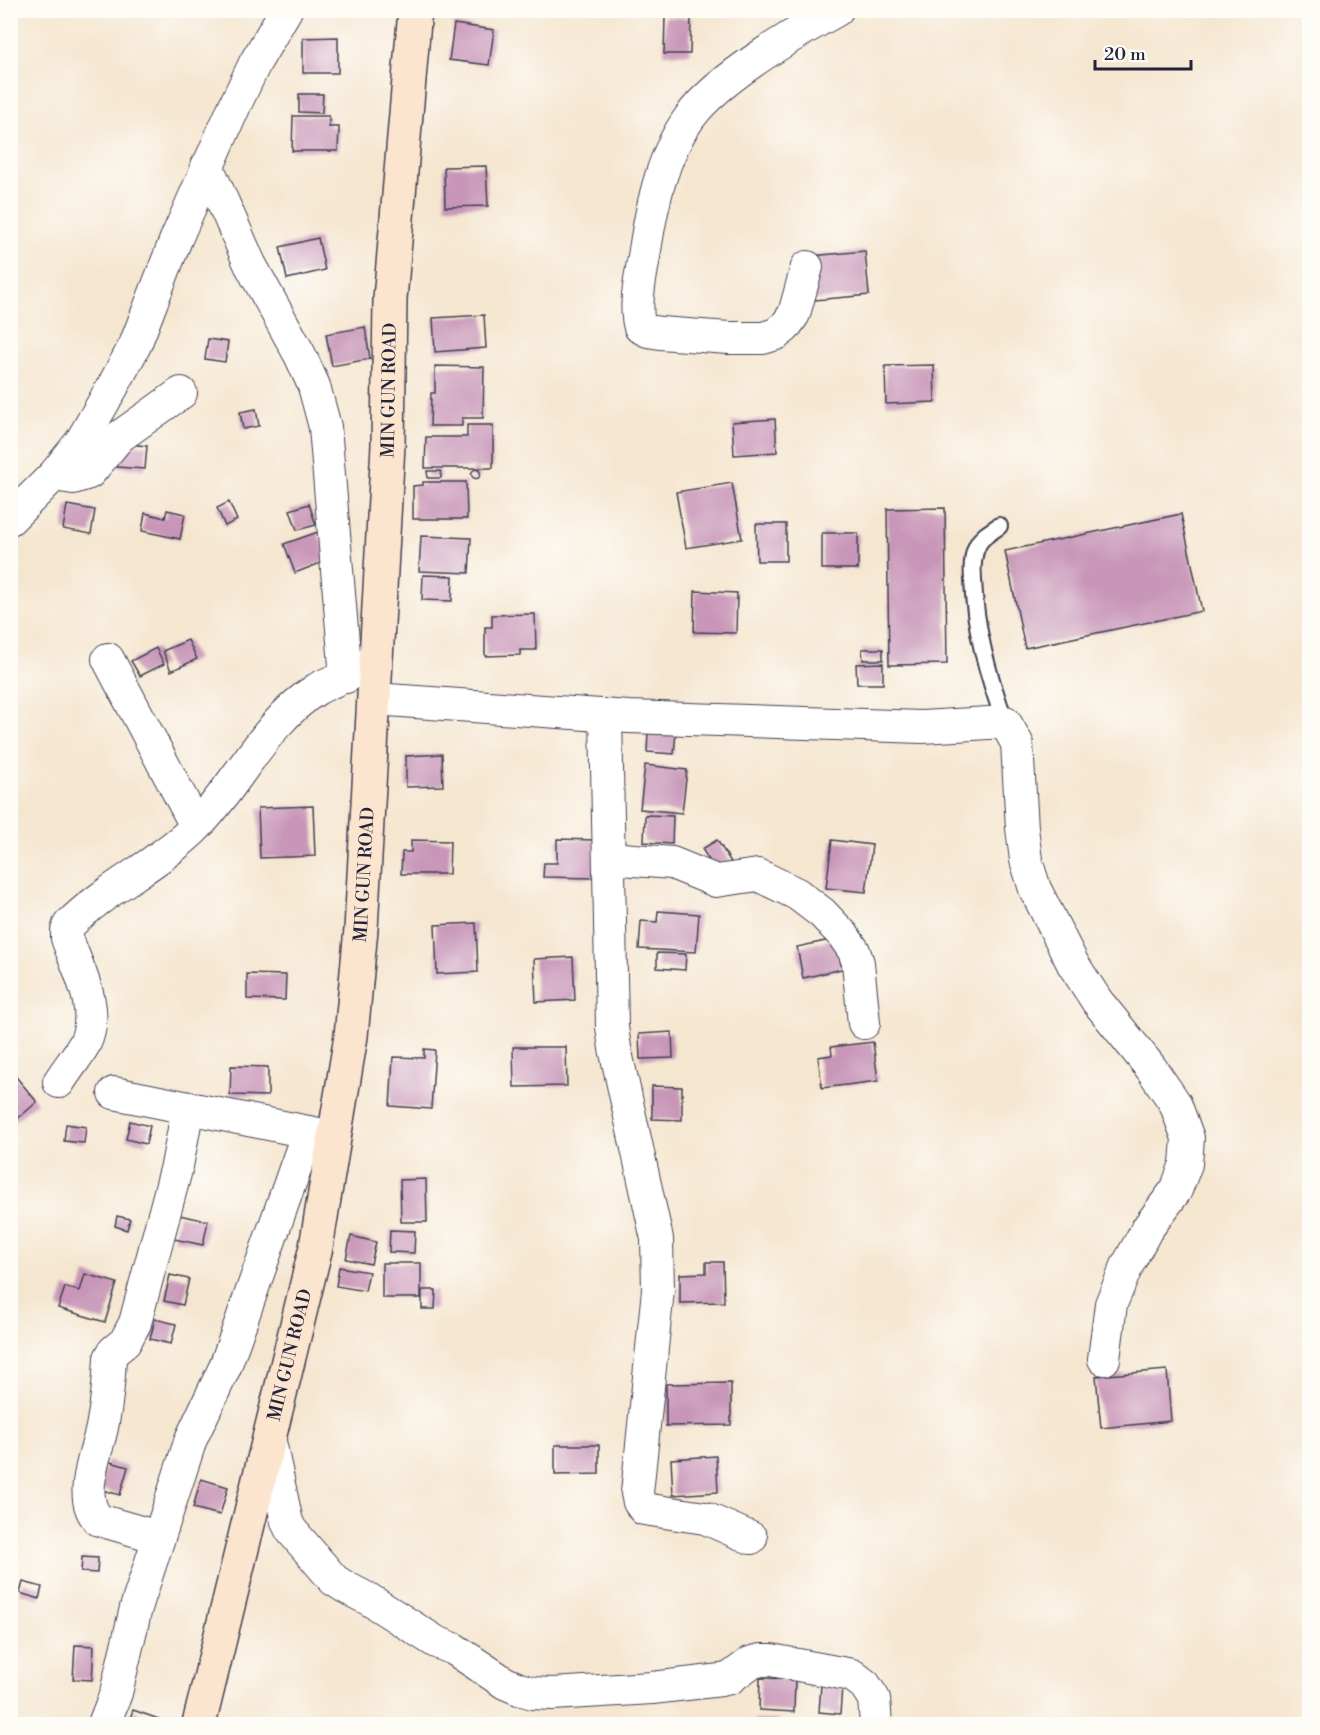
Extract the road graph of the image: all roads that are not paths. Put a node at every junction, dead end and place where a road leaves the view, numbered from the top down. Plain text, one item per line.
1 (286, 10) edge
2 (416, 10) edge
3 (837, 10) edge
4 (207, 166) junction
5 (807, 267) dead end
6 (181, 393) dead end
7 (54, 475) junction
8 (10, 519) edge
9 (999, 526) dead end
10 (108, 659) dead end
11 (376, 664) junction
12 (346, 677) junction
13 (374, 699) junction
14 (606, 715) junction
15 (1005, 722) junction
16 (196, 826) junction
17 (609, 858) junction
18 (864, 1023) dead end
19 (59, 1082) dead end
20 (114, 1093) dead end
21 (188, 1108) junction
22 (321, 1135) junction
23 (1104, 1359) dead end
24 (270, 1437) junction
25 (158, 1537) junction
26 (751, 1538) dead end
27 (105, 1725) edge
28 (199, 1725) edge
29 (876, 1725) edge

1 - 4 street
2 - 11 street, MIN GUN ROAD
3 - 5 street
4 - 7 street
4 - 12 street
6 - 7 street
7 - 8 street
9 - 15 lane
10 - 16 street
11 - 12 street
11 - 13 street, MIN GUN ROAD
12 - 16 street
13 - 14 street
13 - 22 street, MIN GUN ROAD
14 - 15 street
14 - 17 street
15 - 23 street
16 - 19 street
17 - 18 street
17 - 26 street
20 - 21 street
21 - 22 street
21 - 25 street
22 - 24 street, MIN GUN ROAD
22 - 25 street
24 - 28 street, MIN GUN ROAD
24 - 29 street
25 - 27 street

